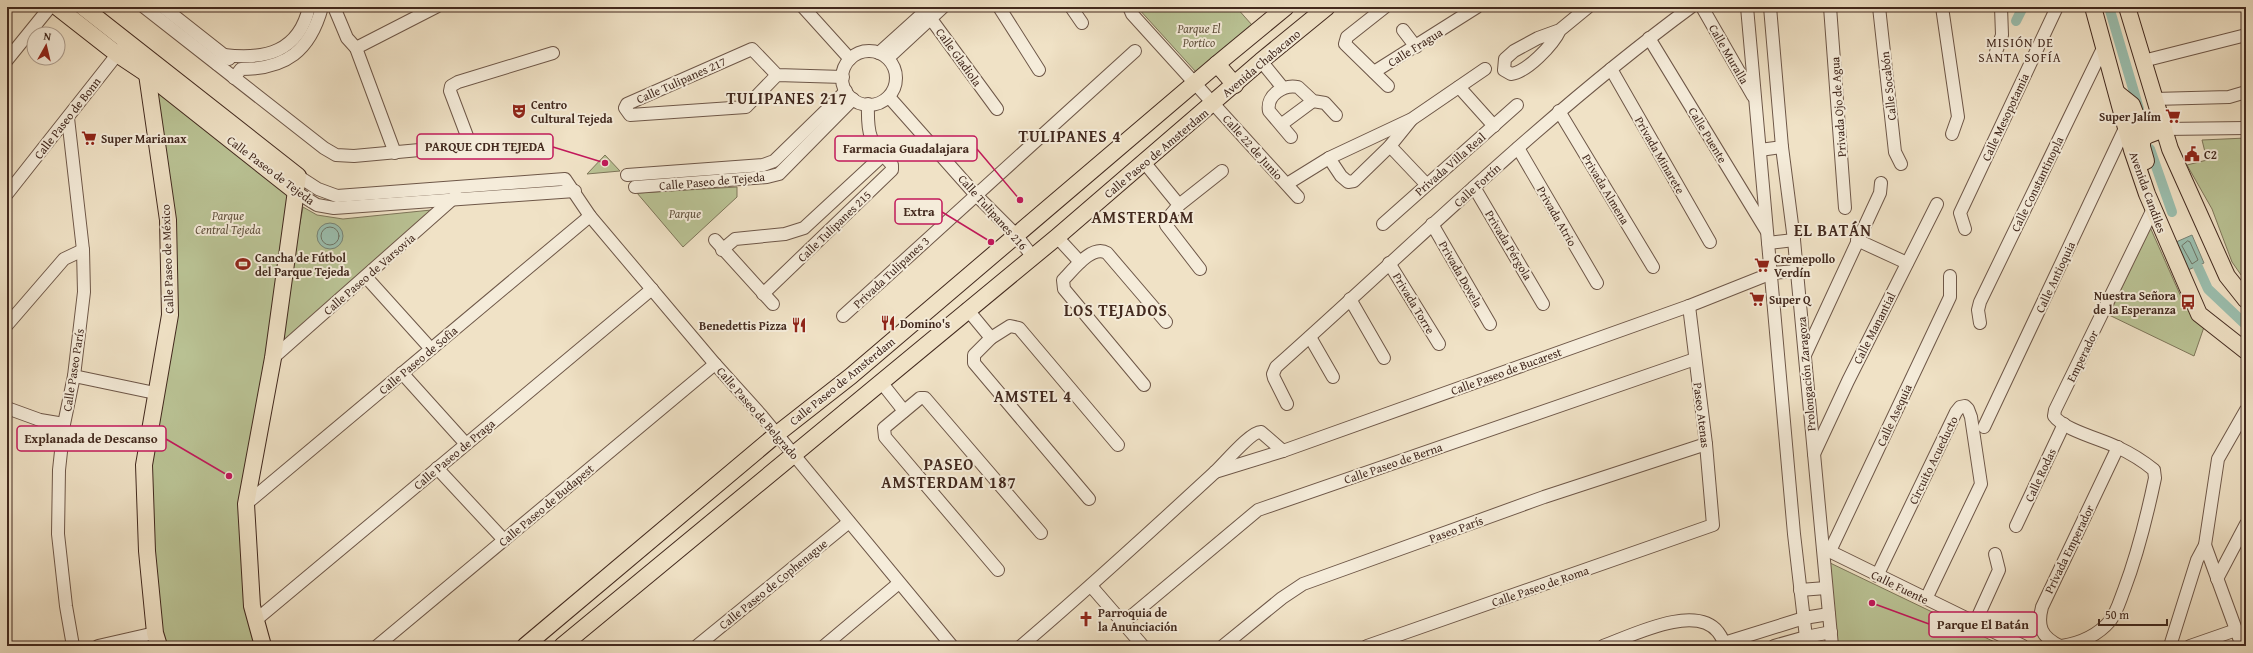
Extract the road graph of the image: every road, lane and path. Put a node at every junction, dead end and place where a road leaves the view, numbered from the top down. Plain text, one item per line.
1 (50, 7) edge
2 (57, 7) edge
3 (144, 7) edge
4 (163, 7) edge
5 (309, 7) edge
6 (322, 7) edge
7 (334, 7) edge
8 (803, 7) edge
9 (943, 7) edge
10 (999, 7) edge
11 (1071, 7) edge
12 (1129, 7) edge
13 (1286, 7) edge
14 (1328, 7) edge
15 (1477, 7) edge
16 (1588, 7) edge
17 (1691, 7) edge
18 (1702, 7) edge
19 (1747, 7) edge
20 (1770, 7) edge
21 (1830, 7) edge
22 (1880, 7) edge
23 (1942, 7) edge
24 (2001, 7) edge
25 (2057, 7) edge
26 (2093, 7) edge
27 (1382, 8) edge
28 (2130, 8) edge
29 (86, 9) edge
30 (428, 9) edge
31 (927, 11) edge
32 (1082, 23) dead end
33 (77, 24) junction
34 (1403, 30) dead end
35 (1560, 30) junction
36 (2246, 35) edge
37 (1649, 38) junction
38 (128, 42) junction
39 (2104, 46) junction
40 (1416, 47) junction
41 (356, 48) junction
42 (1135, 51) dead end
43 (1996, 52) dead end
44 (553, 53) dead end
45 (117, 54) junction
46 (883, 56) junction
47 (220, 59) junction
48 (850, 59) junction
49 (7, 60) edge
50 (1261, 61) junction
51 (2143, 62) junction
52 (1217, 64) junction
53 (151, 69) junction
54 (1485, 69) dead end
55 (1610, 69) junction
56 (1039, 70) dead end
57 (1374, 72) junction
58 (238, 73) junction
59 (777, 75) junction
60 (843, 77) junction
61 (1194, 84) junction
62 (1235, 84) junction
63 (1388, 86) dead end
64 (1288, 87) junction
65 (1459, 87) junction
66 (2246, 92) edge
67 (2117, 93) junction
68 (849, 95) junction
69 (889, 97) junction
70 (2154, 99) junction
71 (1756, 100) junction
72 (1313, 101) junction
73 (1213, 103) junction
74 (868, 104) junction
75 (1516, 104) dead end
76 (997, 109) dead end
77 (1560, 111) junction
78 (1336, 115) dead end
79 (68, 118) junction
80 (1412, 119) junction
81 (1282, 124) junction
82 (1494, 126) junction
83 (2126, 126) junction
84 (2246, 128) edge
85 (2164, 129) junction
86 (1952, 134) dead end
87 (1291, 137) dead end
88 (1390, 146) junction
89 (1782, 147) junction
90 (1518, 148) junction
91 (1760, 150) junction
92 (394, 153) junction
93 (883, 155) junction
94 (1329, 158) junction
95 (1144, 162) junction
96 (1901, 164) dead end
97 (1222, 171) dead end
98 (627, 175) dead end
99 (298, 176) junction
100 (565, 179) joint
101 (1881, 183) dead end
102 (1287, 184) junction
103 (1426, 184) junction
104 (459, 186) junction
105 (2144, 186) junction
106 (635, 187) dead end
107 (1474, 187) junction
108 (575, 191) junction
109 (296, 192) junction
110 (7, 194) edge
111 (976, 195) junction
112 (1298, 197) dead end
113 (455, 198) junction
114 (1936, 204) dead end
115 (1179, 205) junction
116 (1845, 208) dead end
117 (2153, 209) junction
118 (590, 216) junction
119 (1383, 224) dead end
120 (1432, 224) junction
121 (1965, 229) dead end
122 (1016, 235) junction
123 (1056, 237) junction
124 (1768, 238) junction
125 (1794, 240) junction
126 (1857, 240) junction
127 (1710, 242) dead end
128 (82, 250) junction
129 (1032, 256) junction
130 (1080, 262) junction
131 (1389, 262) junction
132 (1907, 263) junction
133 (1652, 266) dead end
134 (1200, 269) dead end
135 (1796, 271) junction
136 (1772, 273) junction
137 (1950, 276) dead end
138 (366, 277) junction
139 (1597, 283) dead end
140 (652, 289) junction
141 (763, 294) junction
142 (1350, 299) junction
143 (2246, 300) edge
144 (773, 304) dead end
145 (1544, 304) dead end
146 (1689, 306) junction
147 (967, 309) junction
148 (843, 316) dead end
149 (1166, 322) dead end
150 (1980, 323) dead end
151 (1490, 324) dead end
152 (7, 325) edge
153 (1310, 337) junction
154 (991, 338) junction
155 (1439, 344) dead end
156 (431, 349) junction
157 (2246, 351) edge
158 (1804, 356) junction
159 (273, 358) junction
160 (1384, 358) dead end
161 (1695, 359) junction
162 (715, 364) junction
163 (402, 373) junction
164 (74, 376) junction
165 (1332, 377) dead end
166 (881, 382) junction
167 (1144, 385) dead end
168 (155, 393) junction
169 (1287, 404) dead end
170 (7, 408) edge
171 (2246, 410) edge
172 (904, 411) junction
173 (2054, 416) joint
174 (64, 424) junction
175 (2064, 424) junction
176 (1984, 428) dead end
177 (777, 434) junction
178 (466, 444) junction
179 (1118, 444) dead end
180 (1706, 444) junction
181 (2118, 447) junction
182 (1284, 451) junction
183 (794, 454) junction
184 (1814, 454) junction
185 (437, 468) junction
186 (1215, 472) junction
187 (1089, 499) dead end
188 (246, 504) junction
189 (850, 522) junction
190 (2246, 524) edge
191 (1713, 525) joint
192 (2016, 526) dead end
193 (1041, 533) dead end
194 (504, 540) junction
195 (2204, 545) junction
196 (1826, 549) junction
197 (1995, 554) dead end
198 (998, 570) dead end
199 (1877, 576) junction
200 (2217, 579) junction
201 (900, 584) junction
202 (1090, 586) junction
203 (1826, 588) junction
204 (1800, 590) junction
205 (1926, 599) junction
206 (1829, 614) junction
207 (1804, 618) junction
208 (256, 620) junction
209 (1975, 622) junction
210 (1123, 623) junction
211 (1781, 625) junction
212 (2236, 630) junction
213 (1831, 632) junction
214 (157, 640) edge
215 (1806, 641) edge
216 (2243, 643) edge
217 (1779, 644) edge
218 (1724, 645) edge
219 (73, 646) edge
220 (98, 646) edge
221 (263, 646) edge
222 (377, 646) edge
223 (525, 646) edge
224 (562, 646) edge
225 (697, 646) edge
226 (824, 646) edge
227 (952, 646) edge
228 (1021, 646) edge
229 (1143, 646) edge
230 (1223, 646) edge
231 (1367, 646) edge
232 (1603, 646) edge
233 (1832, 646) edge
234 (2023, 646) edge
235 (2061, 646) edge
236 (2170, 646) edge
237 (2190, 646) edge

1 - 49 street
2 - 33 main road, Calle Paseo de Tejeda
3 - 47 street
4 - 47 street
5 - 47 street
6 - 58 street
7 - 41 street
8 - 48 street
9 - 31 street
10 - 56 street
11 - 32 street
12 - 61 street, Calle 22 de Junio
13 - 52 main road
14 - 50 main road, Avenida Chabacano
15 - 40 street, Calle Fragua
16 - 35 street
17 - 37 street, Calle Fortín
18 - 71 street, Calle Muralla
19 - 71 street, Prolongación Zaragoza
20 - 89 street, Prolongación Zaragoza
21 - 116 street, Privada Ojo de Agua
22 - 96 street, Calle Socabón
23 - 86 street
24 - 43 street
25 - 121 street, Calle Mesopotamia
26 - 39 main road, Avenida Candiles
27 - 57 street
28 - 51 main road
29 - 33 main road
29 - 38 main road, Calle Paseo de Tejeda
30 - 41 street
31 - 46 street
31 - 76 street, Calle Gladiola
33 - 45 main road, Calle Paseo de Tejeda
34 - 40 street
35 - 35 street
36 - 51 street
37 - 55 street, Calle Fortín
37 - 124 street, Calle Puente
38 - 45 street, Calle Paseo de Bonn
38 - 53 main road, Calle Paseo de Tejeda
39 - 67 main road, Avenida Candiles
39 - 150 street, Calle Constantinopla
40 - 57 street, Calle Fragua
41 - 92 street
42 - 111 street, Privada Tulipanes 3
44 - 92 street
45 - 53 main road, Calle Paseo de Tejeda
45 - 79 street, Calle Paseo de Bonn
46 - 48 street
46 - 69 street
47 - 58 street
48 - 60 street
50 - 62 main road, Avenida Chabacano
50 - 64 street
51 - 70 main road
52 - 61 main road
52 - 62 main road
53 - 99 main road, Calle Paseo de Tejeda
53 - 109 main road, Calle Paseo de Tejeda
53 - 168 main road, Calle Paseo de México
54 - 65 street
55 - 77 street, Calle Fortín
55 - 127 street, Privada Minarete
57 - 63 street
58 - 92 street
59 - 59 street, Calle Tulipanes 217
59 - 60 street
60 - 68 street
61 - 73 street, Calle 22 de Junio
61 - 122 main road, Calle Paseo de Amsterdam
62 - 73 main road, Avenida Chabacano
64 - 72 street
64 - 81 street
65 - 80 street
65 - 82 street
66 - 70 street
67 - 83 main road, Avenida Candiles
67 - 85 main road
68 - 74 street
68 - 98 street, Calle Paseo de Tejeda
68 - 106 street, Calle Paseo de Tejeda
69 - 74 street
69 - 111 street, Calle Tulipanes 216
70 - 85 main road
71 - 91 street, Prolongación Zaragoza
72 - 78 street
72 - 81 street
73 - 95 main road, Calle Paseo de Amsterdam
73 - 102 street, Calle 22 de Junio
74 - 93 street, Calle Tulipanes 215
75 - 82 street, Privada Villa Real
77 - 90 street, Calle Fortín
77 - 133 street, Privada Almena
79 - 110 street, Calle Paseo de Bonn
79 - 128 street, Calle Paseo París
80 - 88 street
80 - 94 street
81 - 87 street
82 - 103 street, Privada Villa Real
83 - 105 main road, Avenida Candiles
83 - 176 street, Calle Antioquia
84 - 85 street
85 - 105 main road
85 - 143 main road
88 - 94 street
88 - 103 street
89 - 91 street
89 - 125 street, Prolongación Zaragoza
90 - 107 street, Calle Fortín
90 - 139 street, Privada Atrio
91 - 124 street, Prolongación Zaragoza
93 - 141 street, Calle Tulipanes 215
93 - 141 street, Calle Tulipanes 215
94 - 102 street
95 - 115 street
95 - 123 main road, Calle Paseo de Amsterdam
97 - 115 street
99 - 104 street, Calle Paseo de Tejeda
99 - 109 main road
100 - 104 street, Calle Paseo de Tejeda
100 - 108 street, Calle Paseo de Belgrado
101 - 126 street
102 - 112 street, Calle 22 de Junio
103 - 119 street, Privada Villa Real
104 - 113 street, Calle Paseo de Varsovia
105 - 117 main road, Avenida Candiles
107 - 120 street, Calle Fortín
107 - 145 street, Privada Pérgola
108 - 113 street, Calle Paseo de Tejeda
108 - 118 street, Calle Paseo de Belgrado
109 - 113 street, Calle Paseo de Tejeda
109 - 159 main road
111 - 122 street, Calle Tulipanes 216
111 - 148 street, Privada Tulipanes 3
113 - 138 street, Calle Paseo de Varsovia
114 - 132 street, Calle Manantial
115 - 134 street
117 - 157 main road, Avenida Candiles
117 - 173 street, Emperador
118 - 140 street, Calle Paseo de Belgrado
118 - 156 street, Calle Paseo de Sofia
120 - 131 street, Calle Fortín
120 - 151 street, Privada Dovela
122 - 129 street, Calle Tulipanes 216
122 - 177 main road, Calle Paseo de Amsterdam
123 - 129 main road, Calle Paseo de Amsterdam
123 - 130 street
124 - 125 street
124 - 136 street, Prolongación Zaragoza
125 - 135 street, Prolongación Zaragoza
126 - 132 street
126 - 158 street
128 - 152 street
128 - 164 street, Calle Paseo París
129 - 147 main road, Calle Paseo de Amsterdam
130 - 149 street
130 - 167 street
131 - 142 street, Calle Fortín
131 - 155 street, Privada Torre
132 - 184 street, Calle Manantial
135 - 136 street, Calle Paseo de Bucarest
135 - 158 street, Prolongación Zaragoza
136 - 146 street, Calle Paseo de Bucarest
136 - 204 street, Prolongación Zaragoza
137 - 196 street, Calle Asequia
138 - 156 street
138 - 159 street, Calle Paseo de Varsovia
140 - 162 street, Calle Paseo de Belgrado
140 - 178 street, Calle Paseo de Praga
141 - 144 street, Calle Tulipanes 215
142 - 153 street, Calle Fortín
142 - 160 street
146 - 161 street, Paseo Atenas
146 - 182 street, Calle Paseo de Bucarest
147 - 154 street
147 - 166 main road, Calle Paseo de Amsterdam
153 - 165 street
153 - 169 street, Calle Fortín
154 - 179 street
154 - 187 street
156 - 163 street, Calle Paseo de Sofia
158 - 184 street, Prolongación Zaragoza
159 - 188 main road
161 - 180 street, Paseo Atenas
161 - 210 street, Calle Paseo de Berna
162 - 177 street, Calle Paseo de Belgrado
162 - 194 street, Calle Paseo de Budapest
163 - 178 street
163 - 188 street, Calle Paseo de Sofia
164 - 168 street
164 - 174 street, Calle Paseo París
166 - 172 street
166 - 183 main road, Calle Paseo de Amsterdam
168 - 214 main road, Calle Paseo de México
170 - 174 street
171 - 195 street
172 - 193 street
172 - 198 street
173 - 175 street, Privada Emperador
174 - 219 street, Calle Paseo París
175 - 181 street, Privada Emperador
175 - 192 street, Calle Rodas
177 - 183 street, Calle Paseo de Belgrado
177 - 223 main road, Calle Paseo de Amsterdam
178 - 185 street, Calle Paseo de Praga
180 - 191 street, Paseo Atenas
180 - 230 street, Paseo París
181 - 235 street, Privada Emperador
181 - 235 street, Privada Emperador
182 - 186 street, Calle Paseo de Bucarest
182 - 186 street
183 - 189 street, Calle Paseo de Belgrado
183 - 224 main road, Calle Paseo de Amsterdam
184 - 196 street, Prolongación Zaragoza
185 - 194 street
185 - 208 street, Calle Paseo de Praga
186 - 202 street
188 - 208 main road
189 - 201 street, Calle Paseo de Belgrado
189 - 225 street, Calle Paseo de Cophenague
190 - 200 street
191 - 231 street, Calle Paseo de Roma
194 - 222 street, Calle Paseo de Budapest
195 - 200 street
195 - 236 street
196 - 199 street, Calle Fuente
196 - 203 street, Prolongación Zaragoza
197 - 209 street
199 - 205 street, Calle Fuente
199 - 205 street, Circuito Acueducto
200 - 212 street
201 - 226 street
201 - 227 street, Calle Paseo de Belgrado
202 - 210 street
202 - 228 street
203 - 204 street
203 - 206 street, Prolongación Zaragoza
204 - 207 street, Prolongación Zaragoza
205 - 209 street, Calle Fuente
206 - 207 street
206 - 213 street, Prolongación Zaragoza
207 - 211 street
207 - 215 street, Prolongación Zaragoza
208 - 221 main road
209 - 234 street, Calle Fuente
210 - 229 street
211 - 217 street
211 - 218 street
212 - 216 street
212 - 237 street
213 - 215 street
213 - 233 street, Prolongación Zaragoza
214 - 220 street
215 - 217 street
218 - 232 street

